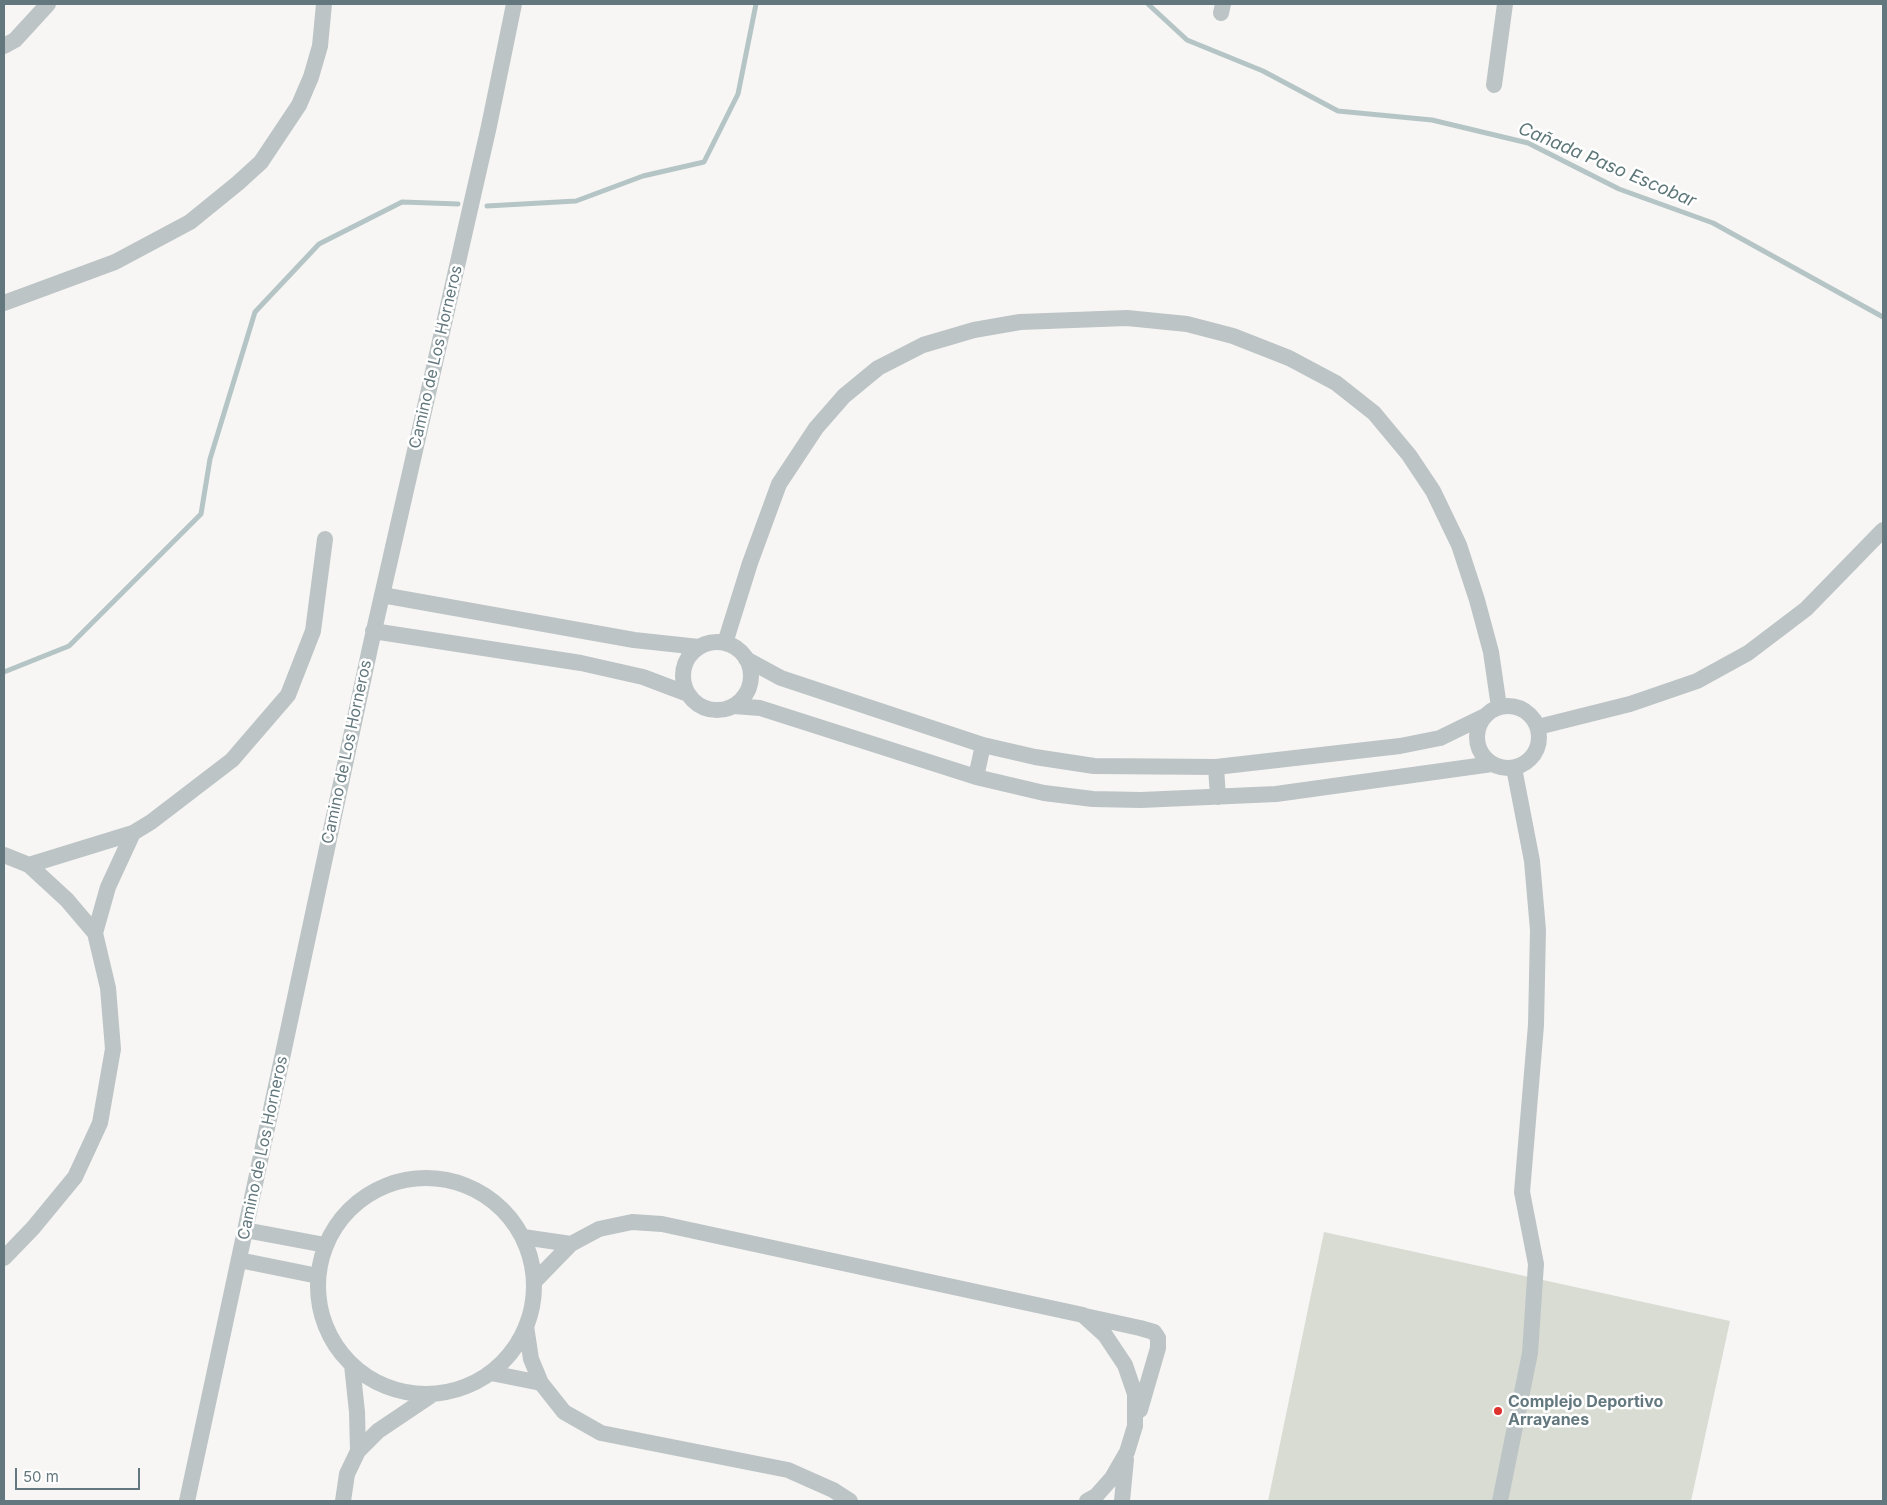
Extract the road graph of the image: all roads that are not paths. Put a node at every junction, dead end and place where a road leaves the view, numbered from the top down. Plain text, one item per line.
1 (48, 4) edge
2 (324, 4) edge
3 (514, 4) edge
4 (1505, 4) edge
5 (4, 46) edge
6 (1494, 85) dead end
7 (4, 303) edge
8 (1883, 530) edge
9 (325, 539) dead end
10 (382, 595) junction
11 (373, 631) junction
12 (725, 644) junction
13 (699, 647) junction
14 (746, 659) junction
15 (688, 694) junction
16 (734, 706) junction
17 (1499, 706) junction
18 (1483, 717) junction
19 (1538, 727) junction
20 (983, 745) junction
21 (1492, 764) junction
22 (1216, 767) junction
23 (1514, 768) junction
24 (976, 777) junction
25 (1218, 798) junction
26 (134, 833) junction
27 (4, 856) edge
28 (30, 865) junction
29 (95, 933) junction
30 (246, 1230) junction
31 (523, 1237) junction
32 (571, 1244) junction
33 (325, 1245) junction
34 (4, 1258) edge
35 (239, 1260) junction
36 (318, 1276) junction
37 (534, 1282) junction
38 (1083, 1315) junction
39 (526, 1326) junction
40 (352, 1365) junction
41 (491, 1373) junction
42 (541, 1383) junction
43 (433, 1394) junction
44 (1135, 1426) junction
45 (358, 1451) junction
46 (1127, 1452) junction
47 (187, 1501) edge
48 (343, 1501) edge
49 (850, 1501) edge
50 (1087, 1501) edge
51 (1122, 1501) edge
52 (1500, 1501) edge

1 - 5 street
2 - 7 street
3 - 10 street, Camino de Los Horneros
4 - 6 street
8 - 19 street
9 - 26 street
10 - 11 street, Camino de Los Horneros
10 - 13 street
11 - 15 street
11 - 30 street, Camino de Los Horneros
12 - 13 street
12 - 14 street
12 - 17 street
13 - 15 street
14 - 16 street
14 - 20 street
15 - 16 street
16 - 24 street
17 - 18 street
17 - 19 street
18 - 21 street
18 - 22 street
19 - 23 street
20 - 22 street
20 - 24 street
21 - 23 street
21 - 25 street
22 - 25 street
23 - 52 street
24 - 25 street
26 - 28 street
26 - 29 street
27 - 28 street
28 - 29 street
29 - 34 street
30 - 33 street
30 - 35 street, Camino de Los Horneros
31 - 32 street
31 - 33 street
31 - 37 street
32 - 37 street
32 - 38 street
33 - 36 street
35 - 36 street
35 - 47 street, Camino de Los Horneros
36 - 40 street
37 - 39 street
38 - 44 street
38 - 44 street
39 - 41 street
39 - 42 street
40 - 43 street
40 - 45 street
41 - 42 street
41 - 43 street
42 - 49 street
43 - 45 street
44 - 46 street
45 - 48 street
46 - 50 street
46 - 51 street

